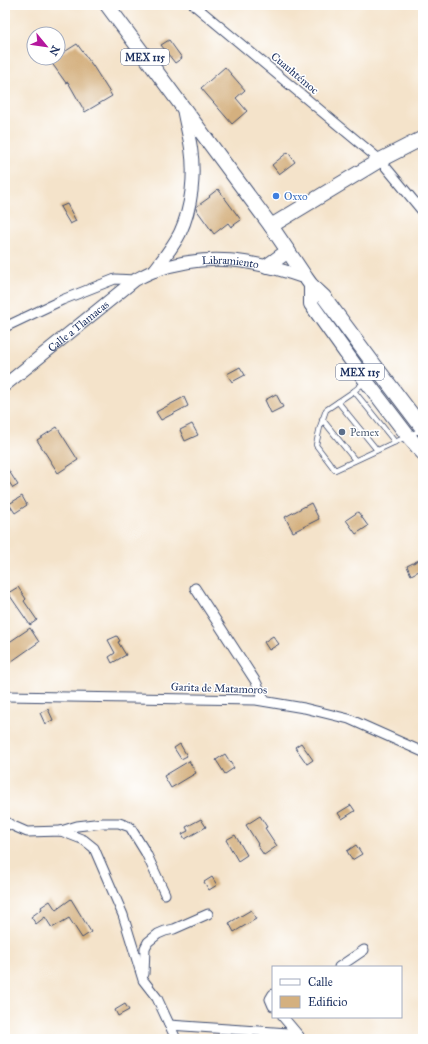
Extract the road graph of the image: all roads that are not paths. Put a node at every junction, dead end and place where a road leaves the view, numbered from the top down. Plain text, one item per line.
1 (107, 5) edge
2 (194, 5) edge
3 (182, 108) junction
4 (423, 138) edge
5 (380, 160) junction
6 (423, 212) edge
7 (271, 226) junction
8 (288, 250) junction
9 (267, 266) junction
10 (154, 271) junction
11 (135, 280) junction
12 (308, 281) junction
13 (5, 328) edge
14 (379, 371) junction
15 (366, 381) junction
16 (5, 385) edge
17 (354, 391) junction
18 (338, 402) junction
19 (322, 419) junction
20 (423, 429) edge
21 (408, 436) junction
22 (395, 442) junction
23 (377, 450) junction
24 (423, 453) edge
25 (355, 460) junction
26 (195, 588) dead end
27 (5, 696) edge
28 (264, 701) junction
29 (423, 752) edge
30 (5, 821) edge
31 (65, 832) junction
32 (165, 894) dead end
33 (208, 914) dead end
34 (364, 950) dead end
35 (340, 966) edge
36 (143, 980) junction
37 (284, 1018) edge
38 (169, 1025) junction
39 (300, 1038) edge
40 (176, 1039) edge

1 - 3 main road, MEX 115
2 - 5 street, Cuauhtémoc
3 - 7 main road, MEX 115
3 - 10 main road, MEX 115
4 - 5 main road
5 - 6 street, Cuauhtémoc
5 - 7 main road
7 - 8 main road, MEX 115
8 - 9 main road
8 - 12 main road, MEX 115
9 - 10 main road, Libramiento / MEX 115
9 - 12 main road, Libramiento / MEX 115
10 - 11 main road, Calle a Tlamacas / MEX 115
11 - 13 street
11 - 16 main road, Calle a Tlamacas / MEX 115
12 - 14 main road, MEX 115
12 - 15 main road, MEX 115
14 - 15 lane
14 - 20 main road, MEX 115
15 - 17 lane
15 - 21 main road, MEX 115
17 - 18 lane
17 - 22 lane
18 - 19 lane
18 - 23 lane
19 - 25 lane
19 - 25 lane
20 - 21 lane
21 - 22 lane
21 - 24 main road, MEX 115
22 - 23 lane
23 - 25 lane
26 - 28 street
27 - 28 street, Garita de Matamoros
28 - 29 street, Garita de Matamoros
30 - 31 street
31 - 32 street
31 - 36 street
33 - 36 street
34 - 35 street
36 - 38 street
37 - 39 street
38 - 39 street
38 - 40 street

